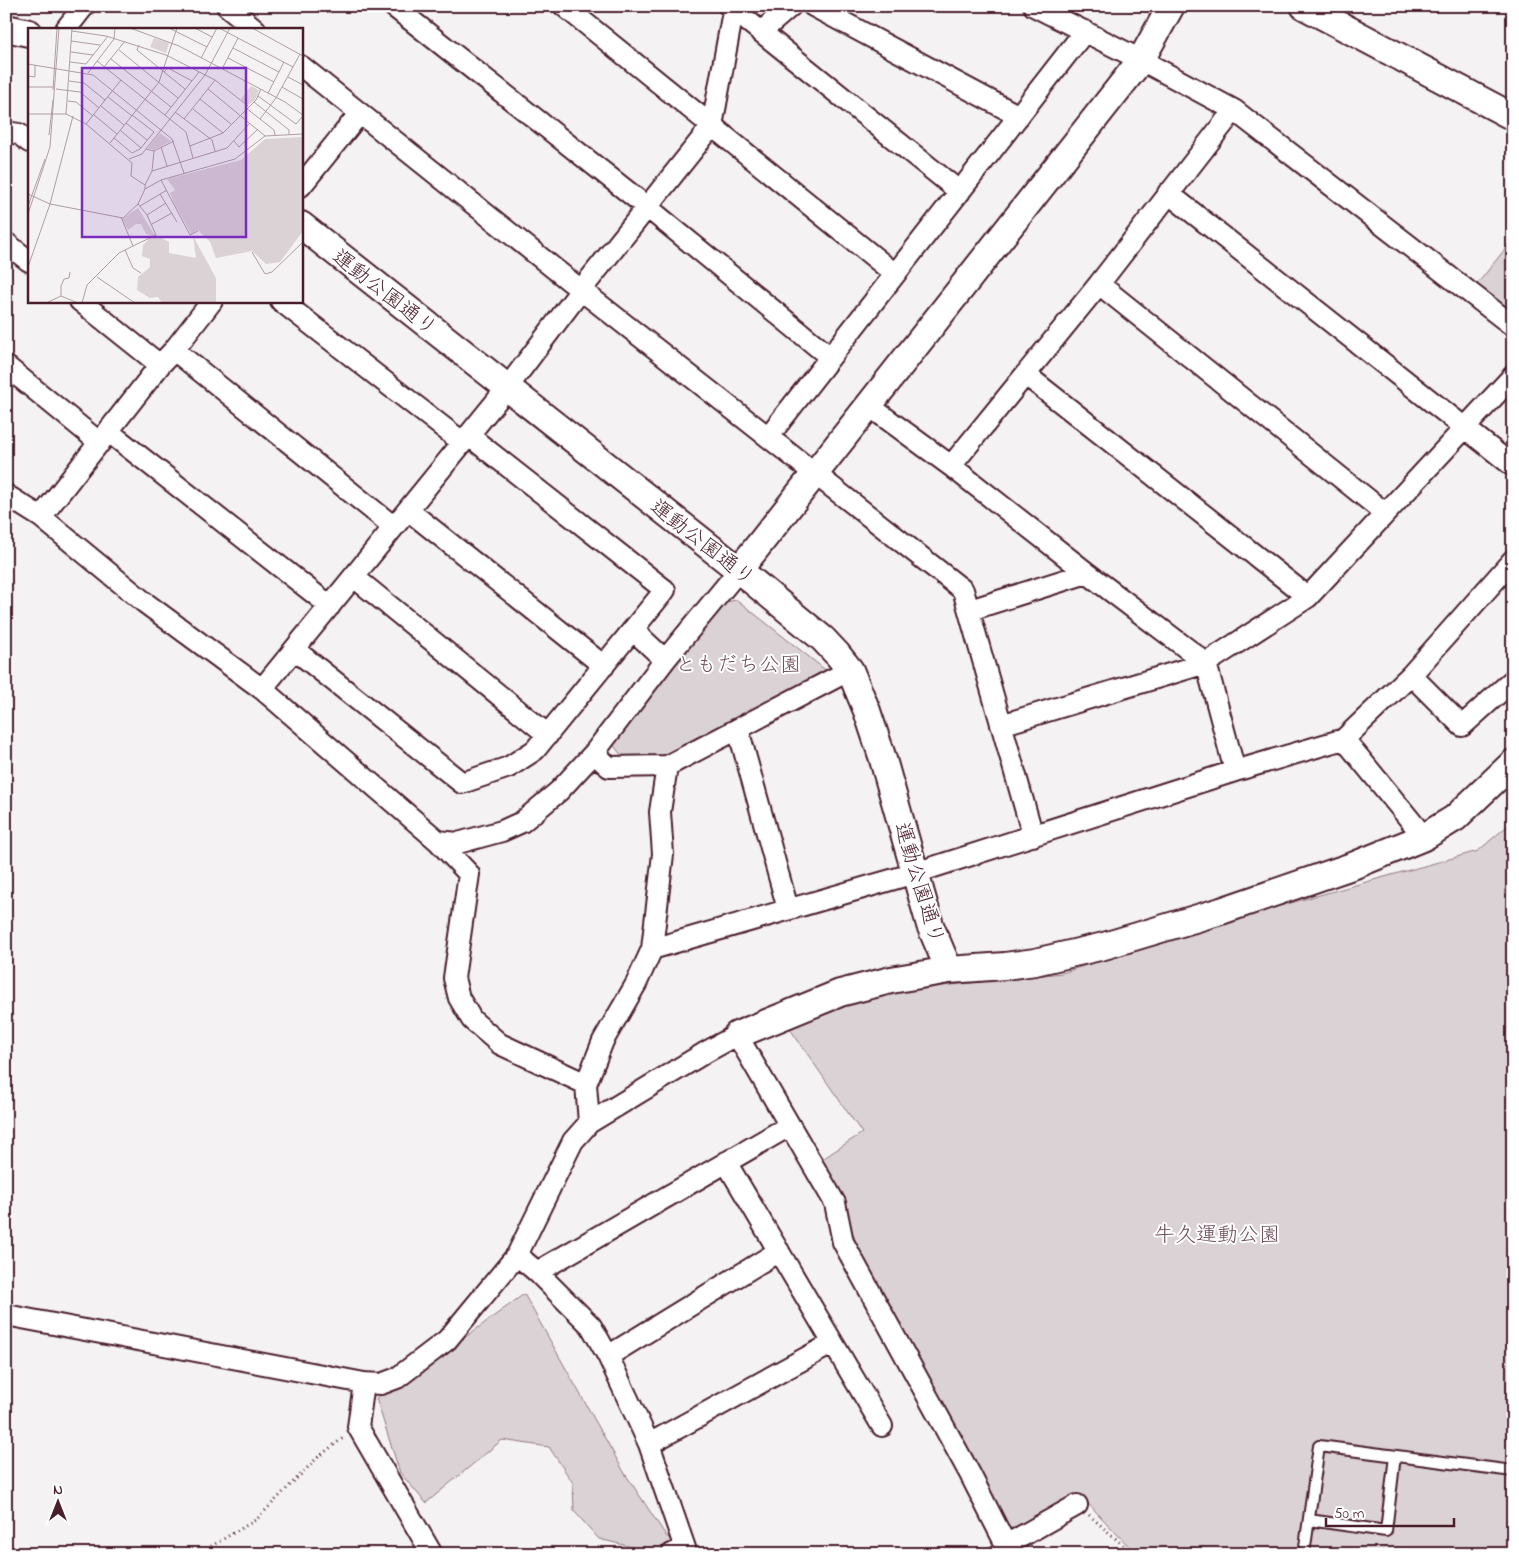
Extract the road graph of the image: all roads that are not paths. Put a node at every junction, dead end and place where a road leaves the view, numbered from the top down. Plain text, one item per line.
1 (84, 6) edge
2 (227, 6) edge
3 (393, 6) edge
4 (564, 6) edge
5 (791, 6) edge
6 (813, 6) edge
7 (1034, 6) edge
8 (1171, 6) edge
9 (1304, 6) edge
10 (732, 7) edge
11 (6, 28) edge
12 (67, 28) edge
13 (254, 28) edge
14 (1085, 31) junction
15 (761, 32) junction
16 (28, 33) edge
17 (1141, 60) junction
18 (302, 67) edge
19 (1234, 110) junction
20 (360, 113) junction
21 (1019, 116) junction
22 (1513, 117) edge
23 (712, 126) junction
24 (6, 132) edge
25 (28, 141) edge
26 (302, 185) edge
27 (960, 192) junction
28 (1168, 194) junction
29 (647, 207) junction
30 (302, 227) edge
31 (6, 243) edge
32 (28, 260) edge
33 (895, 274) junction
34 (1099, 284) junction
35 (581, 290) junction
36 (81, 302) edge
37 (211, 302) edge
38 (282, 302) edge
39 (1513, 326) edge
40 (174, 350) junction
41 (830, 357) junction
42 (160, 365) junction
43 (6, 366) edge
44 (1026, 375) junction
45 (1513, 376) edge
46 (507, 388) junction
47 (868, 405) junction
48 (1466, 427) junction
49 (104, 437) junction
50 (768, 437) junction
51 (465, 439) junction
52 (951, 466) junction
53 (1513, 466) edge
54 (814, 474) junction
55 (6, 495) edge
56 (408, 510) junction
57 (1385, 512) junction
58 (41, 517) junction
59 (394, 527) junction
60 (1513, 560) edge
61 (739, 570) junction
62 (1086, 573) junction
63 (354, 577) junction
64 (1308, 597) junction
65 (330, 606) junction
66 (970, 610) junction
67 (633, 630) junction
68 (295, 650) junction
69 (665, 660) junction
70 (1206, 663) junction
71 (604, 666) junction
72 (850, 670) junction
73 (1411, 676) junction
74 (1513, 680) edge
75 (262, 689) junction
76 (1001, 725) junction
77 (738, 729) junction
78 (548, 735) junction
79 (1344, 738) junction
80 (594, 753) junction
81 (1513, 763) edge
82 (667, 766) junction
83 (1236, 771) junction
84 (1033, 836) junction
85 (1424, 837) junction
86 (438, 842) junction
87 (915, 873) junction
88 (788, 909) junction
89 (652, 949) junction
90 (949, 970) junction
91 (737, 1035) junction
92 (586, 1084) junction
93 (589, 1123) junction
94 (789, 1126) junction
95 (726, 1162) junction
96 (778, 1251) junction
97 (517, 1255) junction
98 (537, 1272) junction
99 (6, 1315) edge
100 (833, 1343) junction
101 (608, 1356) junction
102 (364, 1383) junction
103 (882, 1426) dead end
104 (649, 1444) junction
105 (1395, 1456) junction
106 (1513, 1471) edge
107 (1077, 1505) road end
108 (1308, 1520) junction
109 (998, 1550) edge
110 (682, 1552) edge
111 (432, 1554) edge
112 (1304, 1554) edge

1 - 12 street
2 - 13 street
3 - 29 street
4 - 23 street
5 - 15 street
6 - 21 street
7 - 14 street
8 - 17 street
9 - 22 street
10 - 15 street
10 - 23 street
11 - 16 street
14 - 17 street
14 - 21 street
15 - 27 street
17 - 19 street
17 - 47 street
18 - 20 street
19 - 28 street
19 - 39 street
20 - 26 street
20 - 35 street
21 - 27 street
23 - 29 street
23 - 33 street
24 - 25 street
27 - 33 street
28 - 34 street
28 - 48 street
29 - 35 street
29 - 41 street
30 - 46 street, 運動公園通り
31 - 32 street
33 - 41 street
34 - 44 street
34 - 57 street
35 - 46 street
35 - 50 street
36 - 42 street
37 - 40 street
38 - 51 street
40 - 42 street
40 - 59 street
41 - 50 street
42 - 49 street
43 - 49 street
44 - 52 street
44 - 64 street
45 - 48 street
46 - 51 street
46 - 61 street, 運動公園通り
47 - 52 street
47 - 54 street
48 - 53 street
48 - 57 street
49 - 58 street
49 - 65 street
50 - 54 street
51 - 56 street
51 - 67 street
52 - 62 street
54 - 61 street
54 - 66 street
55 - 58 street
56 - 59 street
56 - 71 street
57 - 64 street
58 - 75 street
59 - 63 street
60 - 73 street
61 - 69 street
61 - 72 street, 運動公園通り
62 - 66 street
62 - 70 street
63 - 65 street
63 - 78 street
64 - 70 street
65 - 68 street
66 - 76 street
67 - 69 street
67 - 71 street
68 - 75 street
68 - 78 street
69 - 80 street
70 - 76 street
70 - 83 street
71 - 78 street
72 - 77 street
72 - 87 street, 運動公園通り
73 - 74 street
73 - 79 street
75 - 86 street
76 - 84 street
77 - 82 street
77 - 88 street
79 - 83 street
79 - 85 street
80 - 82 street
80 - 86 street
81 - 85 street
82 - 89 street
83 - 84 street
84 - 87 street
85 - 90 street
86 - 92 street
87 - 88 street
87 - 90 street, 運動公園通り
88 - 89 street
89 - 92 street
90 - 91 street
91 - 93 street
91 - 94 street
92 - 93 street
93 - 97 street
94 - 95 street
94 - 109 street
95 - 96 street
95 - 98 street
96 - 100 street
96 - 101 street
97 - 98 street
97 - 102 street
98 - 101 street
99 - 102 street
100 - 103 street
100 - 104 street
101 - 104 street
102 - 111 street
104 - 110 street
105 - 106 lane
105 - 108 lane
105 - 108 lane
107 - 109 street
108 - 112 lane

